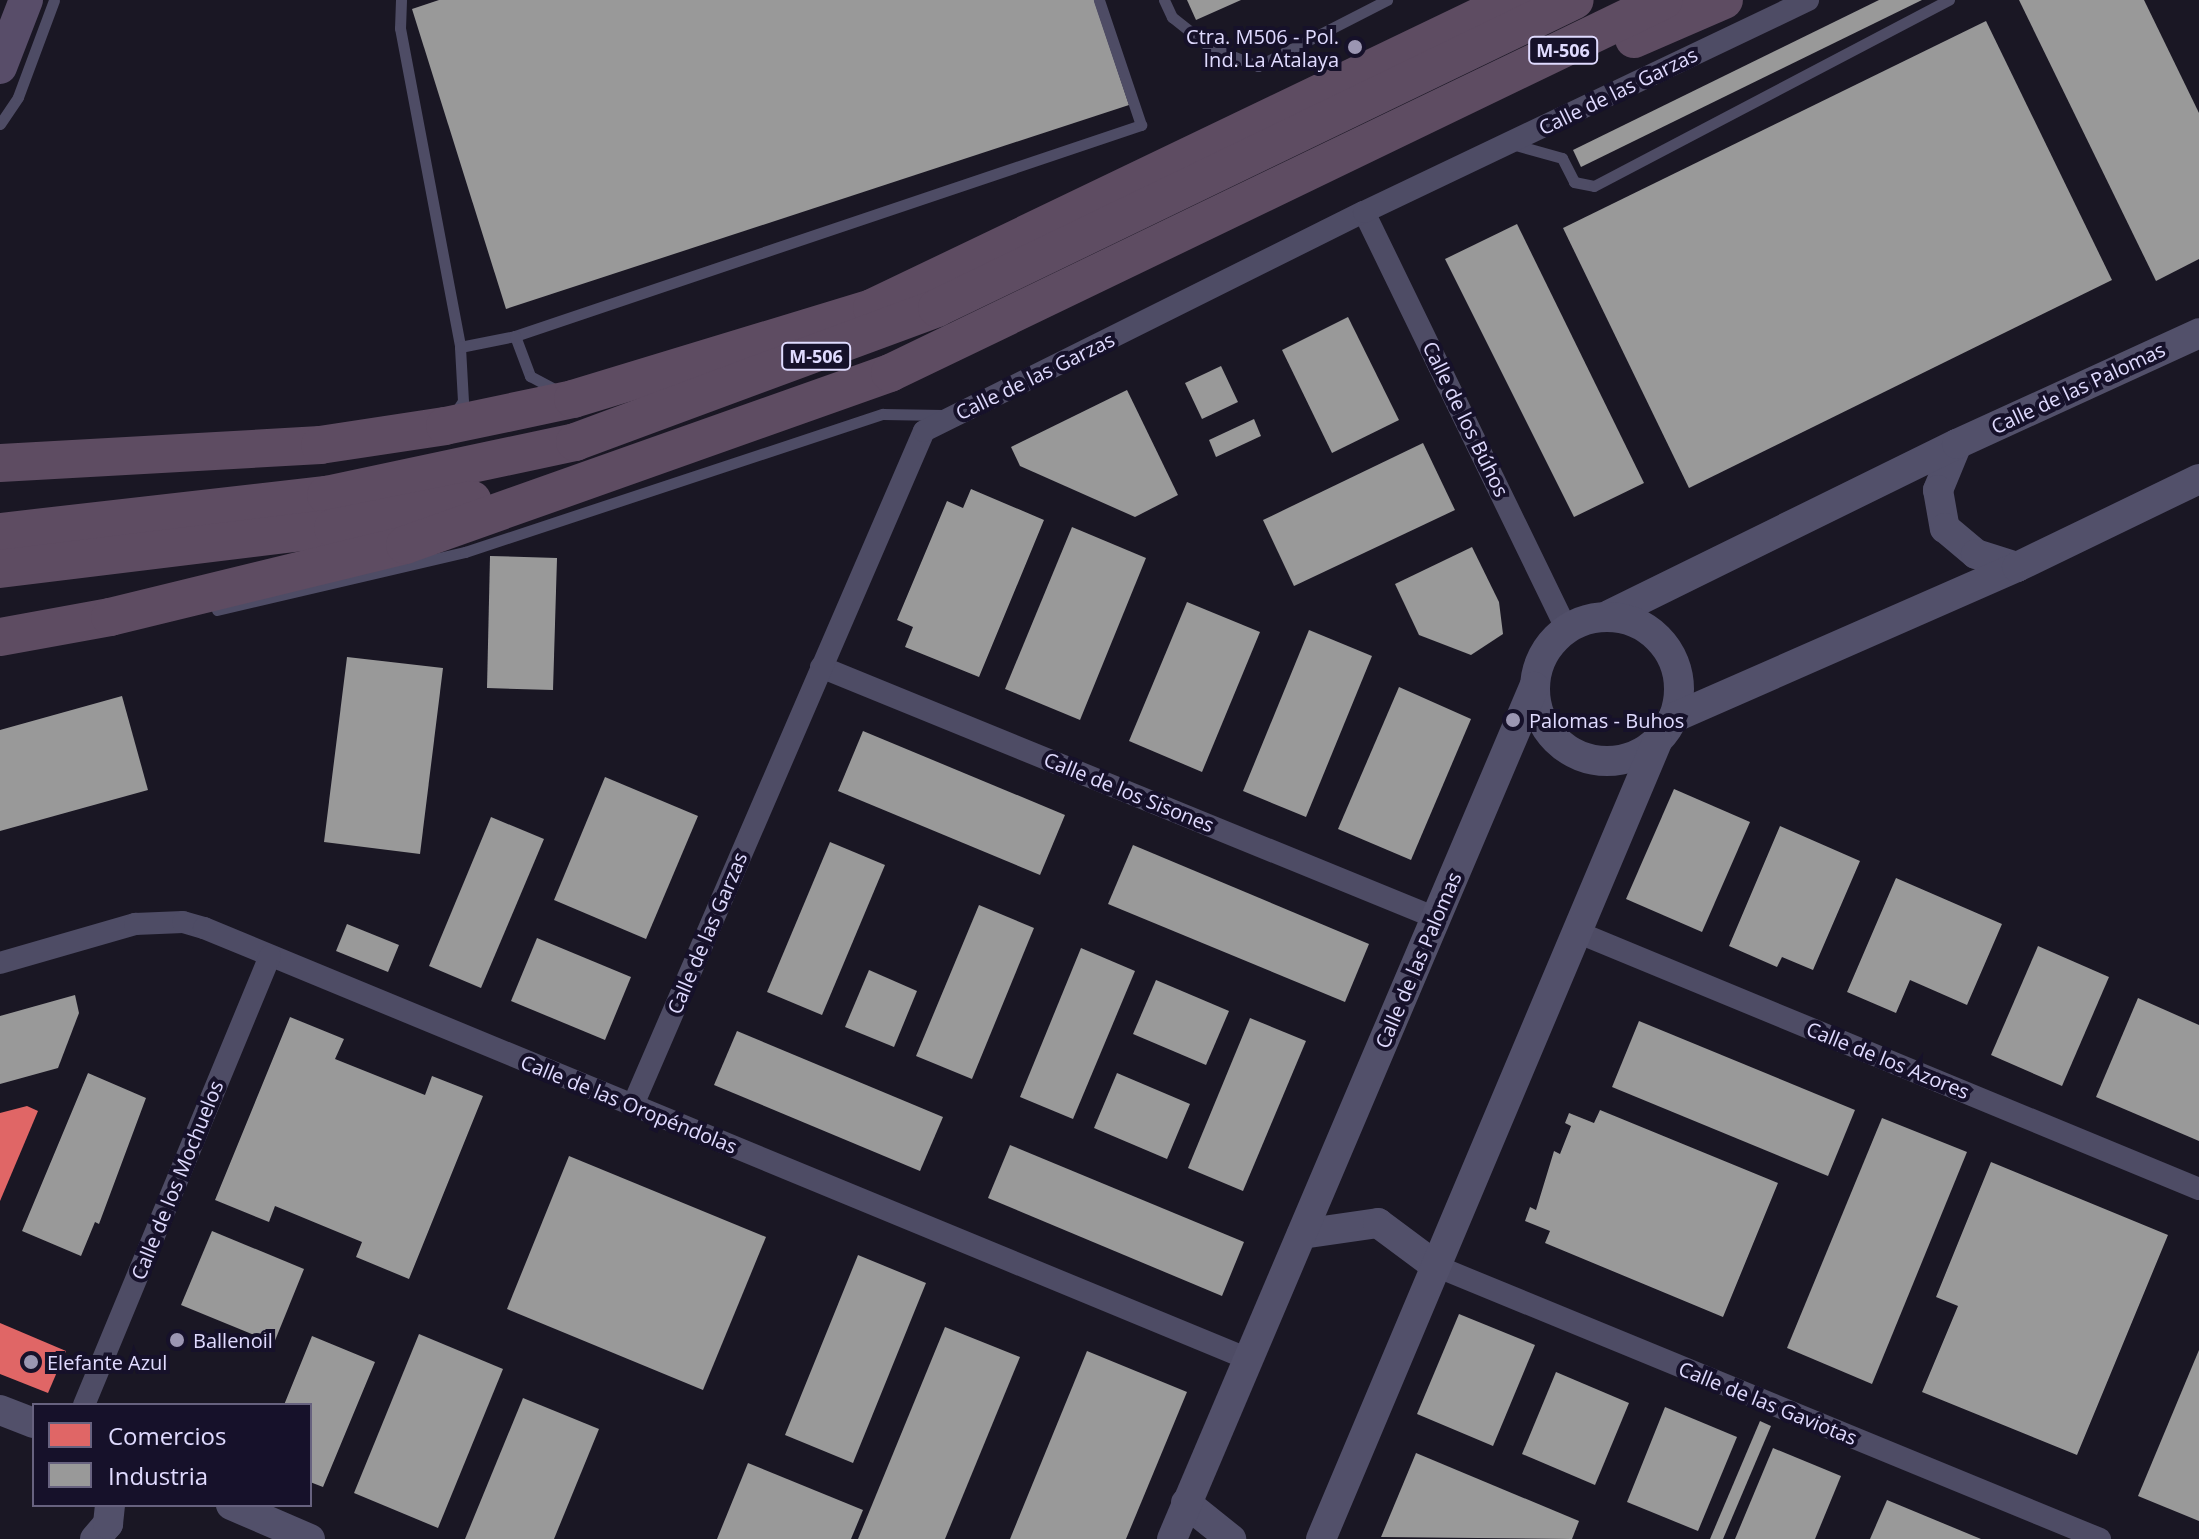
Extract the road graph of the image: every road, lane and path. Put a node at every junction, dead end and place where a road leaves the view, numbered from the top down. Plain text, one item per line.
1 (26, 0) edge
2 (54, 0) edge
3 (401, 0) edge
4 (1099, 0) edge
5 (1164, 0) edge
6 (1387, 0) edge
7 (1487, 0) edge
8 (1514, 0) edge
9 (1575, 0) edge
10 (1664, 0) edge
11 (1724, 0) edge
12 (1808, 0) edge
13 (1949, 0) edge
14 (0, 67) edge
15 (1462, 99) junction
16 (0, 124) edge
17 (1237, 130) junction
18 (1507, 144) junction
19 (1364, 212) junction
20 (2199, 333) edge
21 (515, 336) junction
22 (460, 347) junction
23 (573, 399) junction
24 (956, 415) junction
25 (445, 426) junction
26 (1957, 444) junction
27 (636, 462) junction
28 (0, 463) edge
29 (2197, 486) edge
30 (0, 532) edge
31 (2017, 567) junction
32 (0, 569) edge
33 (209, 612) dead end
34 (1609, 615) junction
35 (110, 617) junction
36 (164, 621) dead end
37 (1566, 628) junction
38 (0, 637) edge
39 (821, 667) junction
40 (1534, 687) junction
41 (1665, 730) junction
42 (1436, 918) junction
43 (1577, 932) junction
44 (270, 956) junction
45 (0, 963) edge
46 (633, 1105) junction
47 (2199, 1189) edge
48 (1302, 1234) junction
49 (1436, 1266) junction
50 (1248, 1359) junction
51 (85, 1403) edge
52 (0, 1410) edge
53 (32, 1422) edge
54 (1186, 1503) junction
55 (110, 1507) edge
56 (236, 1507) edge
57 (95, 1539) edge
58 (310, 1539) edge
59 (1172, 1539) edge
60 (1231, 1539) edge
61 (1321, 1539) edge
62 (2100, 1539) edge

1 - 14 main road
2 - 16 lane
3 - 22 lane
4 - 21 lane
5 - 6 lane
7 - 17 street
8 - 17 highway
9 - 30 highway, M-506
10 - 15 highway, M-506
11 - 15 highway
12 - 18 street, Calle de las Garzas
13 - 18 lane
15 - 27 highway, M-506
17 - 23 highway
18 - 19 street, Calle de las Garzas
19 - 24 street, Calle de las Garzas
19 - 37 street, Calle de los Búhos
20 - 26 street, Calle de las Palomas
21 - 22 lane
21 - 23 lane
22 - 25 lane
23 - 25 highway
24 - 33 lane
24 - 39 street, Calle de las Garzas
25 - 28 highway
26 - 31 street
26 - 34 street, Calle de las Palomas
27 - 32 highway, M-506
27 - 35 highway
29 - 31 street
31 - 41 street
34 - 37 street
34 - 41 street
35 - 36 lane
35 - 38 highway
37 - 40 street
39 - 42 street, Calle de los Sisones
39 - 46 street, Calle de las Garzas
40 - 41 street
40 - 42 street, Calle de las Palomas
41 - 43 street
42 - 48 street, Calle de las Palomas
43 - 47 street, Calle de los Azores
43 - 49 street
44 - 45 street, Calle de las Oropéndolas
44 - 46 street, Calle de las Oropéndolas
44 - 51 street, Calle de los Mochuelos
46 - 50 street, Calle de las Oropéndolas
48 - 49 street
48 - 50 street, Calle de las Palomas
49 - 61 street
49 - 62 street, Calle de las Gaviotas
50 - 54 street, Calle de las Palomas
52 - 53 street
54 - 59 street, Calle de las Palomas
54 - 60 street
55 - 57 street
56 - 58 street

